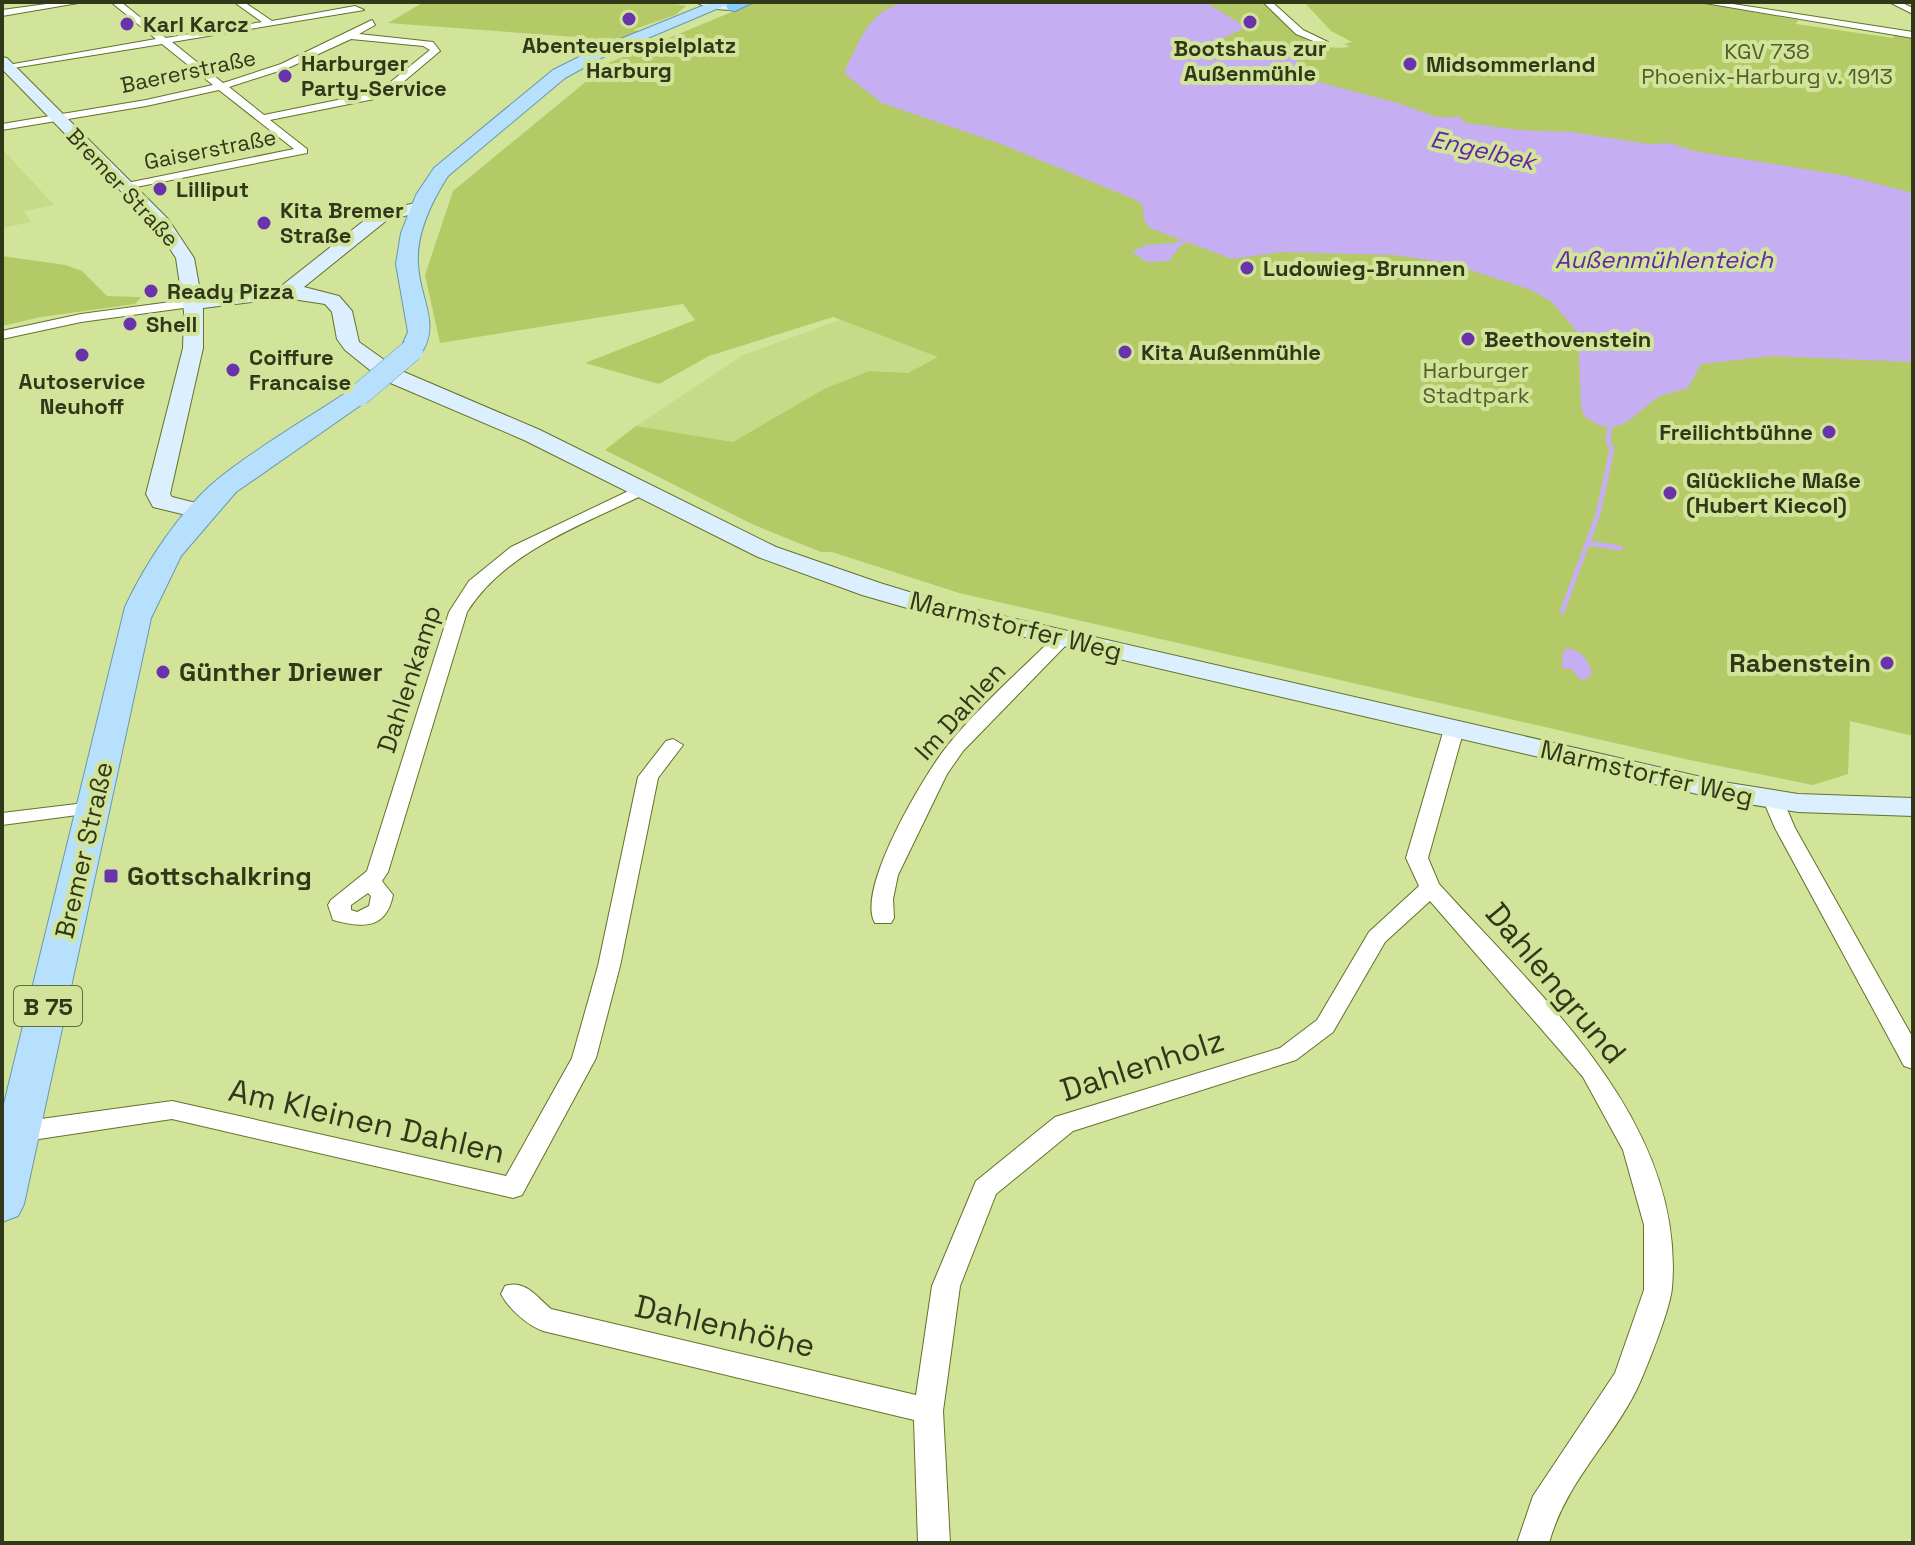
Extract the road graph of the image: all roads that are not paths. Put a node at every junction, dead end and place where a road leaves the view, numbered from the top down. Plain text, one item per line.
1 (80, 2) edge
2 (115, 2) edge
3 (238, 2) edge
4 (1267, 2) edge
5 (1703, 2) edge
6 (1893, 2) edge
7 (725, 3) edge
8 (1913, 11) edge
9 (343, 12) dead end
10 (2, 13) edge
11 (269, 23) junction
12 (372, 23) dead end
13 (1913, 35) edge
14 (352, 36) junction
15 (164, 40) junction
16 (1323, 42) dead end
17 (4, 63) edge
18 (224, 88) junction
19 (59, 118) junction
20 (262, 118) junction
21 (2, 127) edge
22 (126, 186) junction
23 (420, 207) junction
24 (286, 292) junction
25 (193, 303) junction
26 (2, 335) edge
27 (641, 490) junction
28 (211, 504) junction
29 (1063, 638) junction
30 (1454, 729) junction
31 (673, 745) dead end
32 (1773, 800) junction
33 (1913, 807) edge
34 (93, 808) junction
35 (2, 819) edge
36 (371, 883) dead end
37 (1430, 887) junction
38 (883, 918) dead end
39 (1913, 1060) edge
40 (19, 1132) junction
41 (2, 1204) edge
42 (515, 1294) dead end
43 (928, 1411) junction
44 (934, 1543) edge
45 (1533, 1543) edge

1 - 10 street
2 - 15 street
3 - 11 street
4 - 16 street
5 - 13 street
6 - 8 street
7 - 23 main road, B 75
9 - 11 street
11 - 15 street
12 - 14 street, Baererstraße
14 - 18 street, Baererstraße
14 - 20 street
15 - 17 street
15 - 18 street
17 - 19 street, Bremer Straße
18 - 19 street, Baererstraße
18 - 20 street
19 - 21 street, Baererstraße
19 - 22 street, Bremer Straße
20 - 22 street, Gaiserstraße
22 - 25 street, Bremer Straße
23 - 24 street
23 - 28 main road, B 75, bridge
24 - 25 street, Marmstorfer Weg
24 - 27 street, Marmstorfer Weg
25 - 26 street
25 - 28 street, Bremer Straße
27 - 29 street, Marmstorfer Weg
27 - 36 street, Dahlenkamp
28 - 34 main road, Bremer Straße / B 75
29 - 30 street, Marmstorfer Weg
29 - 38 street, Im Dahlen
30 - 32 street, Marmstorfer Weg
30 - 37 street, Dahlengrund
31 - 40 street, Am Kleinen Dahlen
32 - 33 street, Marmstorfer Weg
32 - 39 street
34 - 35 street
34 - 40 main road, Bremer Straße / B 75
37 - 43 street, Dahlenholz
37 - 45 street, Dahlengrund
40 - 41 main road, Bremer Straße / B 75
42 - 43 street, Dahlenhöhe
43 - 44 street, Dahlenholz

